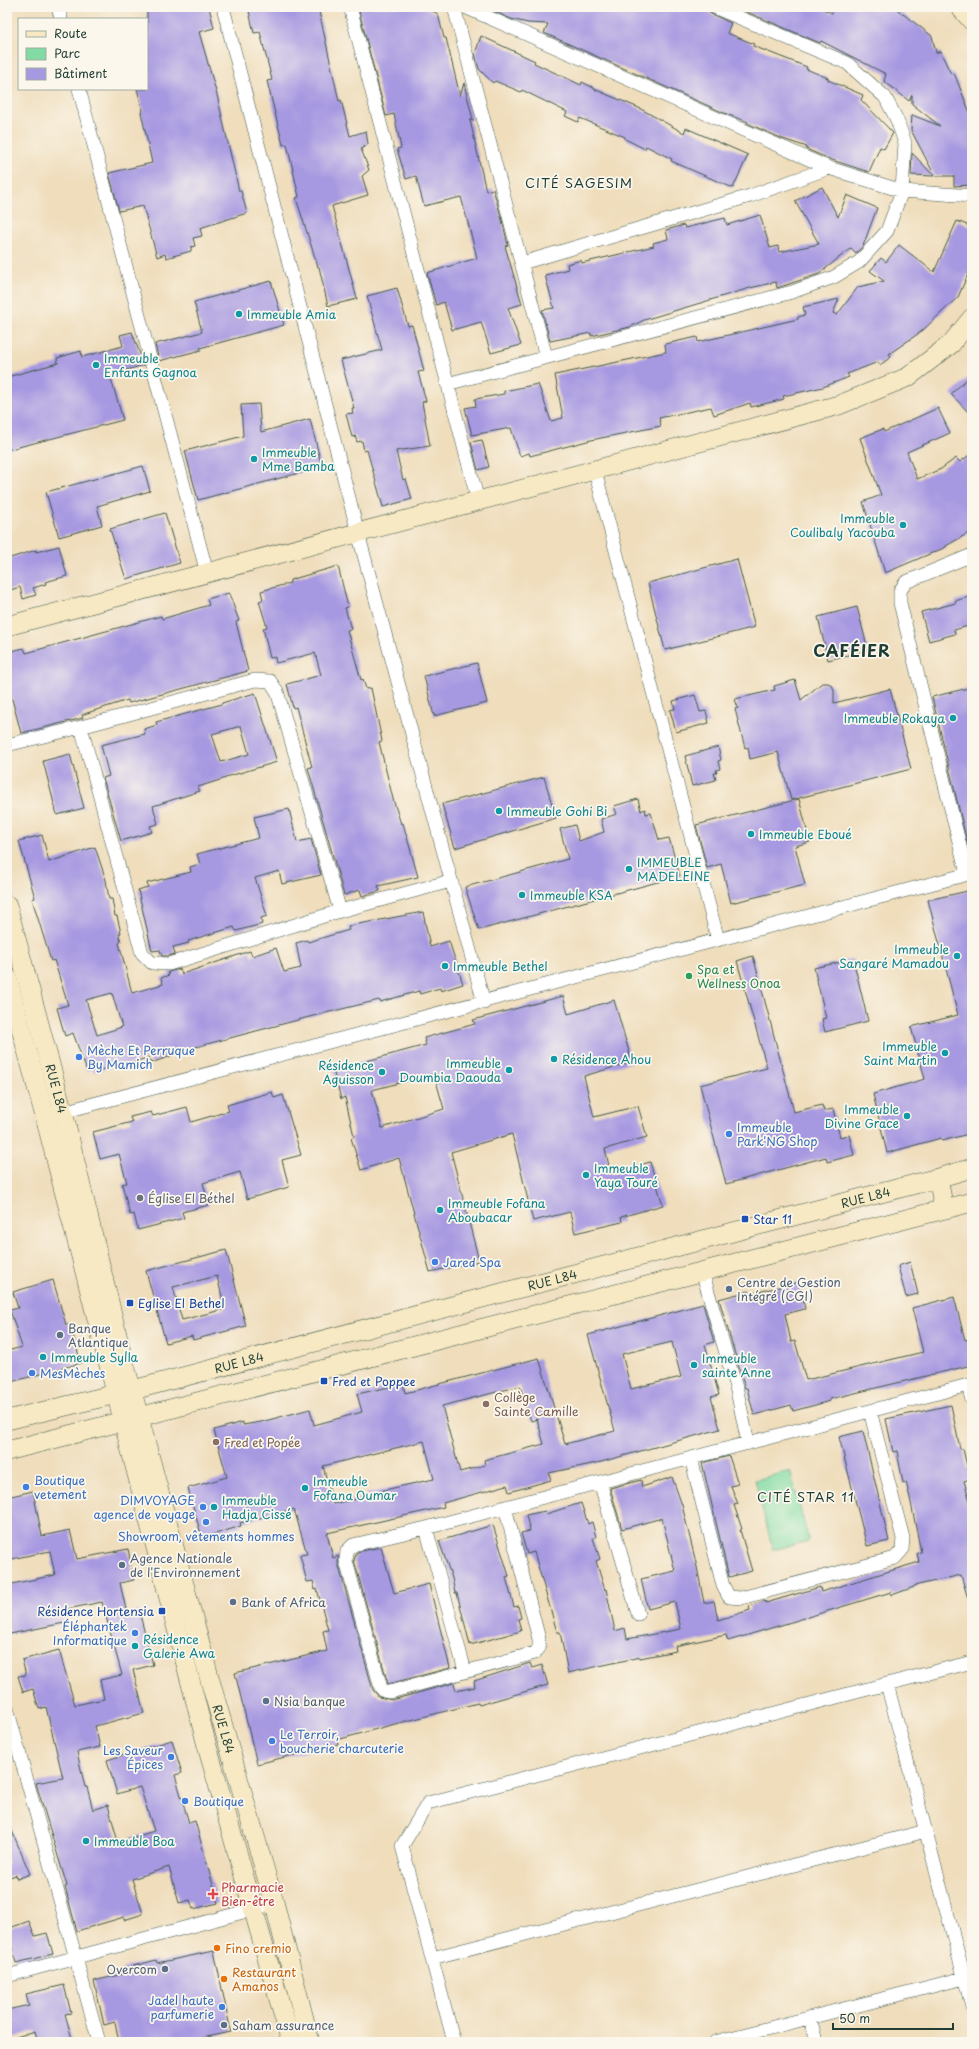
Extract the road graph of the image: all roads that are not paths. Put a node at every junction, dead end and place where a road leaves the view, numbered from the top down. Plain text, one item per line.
1 (58, 7) edge
2 (223, 7) edge
3 (350, 7) edge
4 (454, 7) edge
5 (465, 7) edge
6 (714, 7) edge
7 (960, 7) edge
8 (61, 18) edge
9 (972, 21) edge
10 (79, 90) edge
11 (828, 168) junction
12 (902, 191) junction
13 (972, 196) edge
14 (522, 263) junction
15 (972, 318) edge
16 (546, 357) junction
17 (447, 384) junction
18 (595, 471) junction
19 (478, 502) junction
20 (358, 533) junction
21 (972, 555) edge
22 (207, 573) junction
23 (7, 626) edge
24 (81, 727) junction
25 (7, 745) edge
26 (969, 873) edge
27 (451, 881) junction
28 (7, 905) edge
29 (340, 911) junction
30 (718, 940) junction
31 (7, 977) edge
32 (484, 1002) junction
33 (54, 1114) junction
34 (972, 1168) edge
35 (938, 1178) junction
36 (972, 1202) edge
37 (944, 1210) junction
38 (702, 1271) junction
39 (970, 1384) edge
40 (125, 1391) junction
41 (972, 1400) edge
42 (870, 1411) junction
43 (132, 1418) junction
44 (7, 1420) edge
45 (748, 1443) junction
46 (7, 1451) edge
47 (691, 1458) junction
48 (600, 1482) junction
49 (505, 1507) junction
50 (426, 1528) junction
51 (638, 1614) dead end
52 (972, 1662) edge
53 (465, 1671) junction
54 (887, 1684) junction
55 (7, 1708) edge
56 (926, 1831) junction
57 (274, 1902) junction
58 (254, 1909) junction
59 (77, 1956) junction
60 (432, 1958) junction
61 (7, 1976) edge
62 (964, 1978) junction
63 (972, 2007) edge
64 (810, 2018) junction
65 (99, 2042) edge
66 (291, 2042) edge
67 (310, 2042) edge
68 (454, 2042) edge
69 (715, 2042) edge
70 (816, 2042) edge

1 - 8 street
2 - 20 street
3 - 17 street
4 - 14 street
5 - 11 street
6 - 12 street
7 - 9 street
10 - 22 street
11 - 12 street
11 - 14 street
12 - 13 street
12 - 16 street
14 - 16 street
15 - 18 street
16 - 17 street
17 - 19 street
18 - 19 street
18 - 30 street
19 - 20 street
20 - 22 street
20 - 27 street
21 - 26 street
22 - 23 street
24 - 25 street
24 - 29 street
24 - 29 street
26 - 30 street
27 - 29 street
27 - 32 street
28 - 33 street, RUE L84
30 - 32 street
31 - 33 street, RUE L84
32 - 33 street
33 - 40 street, RUE L84
34 - 35 street, RUE L84
35 - 37 street
35 - 40 street, RUE L84
36 - 37 street
37 - 38 street
38 - 43 street
38 - 45 street
39 - 41 street
39 - 42 street
40 - 43 street, RUE L84
40 - 44 street, RUE L84
42 - 45 street
42 - 47 street
43 - 46 street
43 - 57 street, RUE L84
43 - 58 street, RUE L84
45 - 47 street
47 - 48 street
48 - 49 street
48 - 51 street
49 - 50 street
49 - 53 street
50 - 53 street
50 - 53 street
52 - 54 street
54 - 56 street
54 - 60 street
55 - 59 street
56 - 60 street
56 - 62 street
57 - 58 street
57 - 67 street, RUE L84
58 - 59 street
58 - 66 street, RUE L84
59 - 61 street
59 - 65 street
60 - 68 street
62 - 63 street
62 - 64 street
64 - 69 street
64 - 70 street

